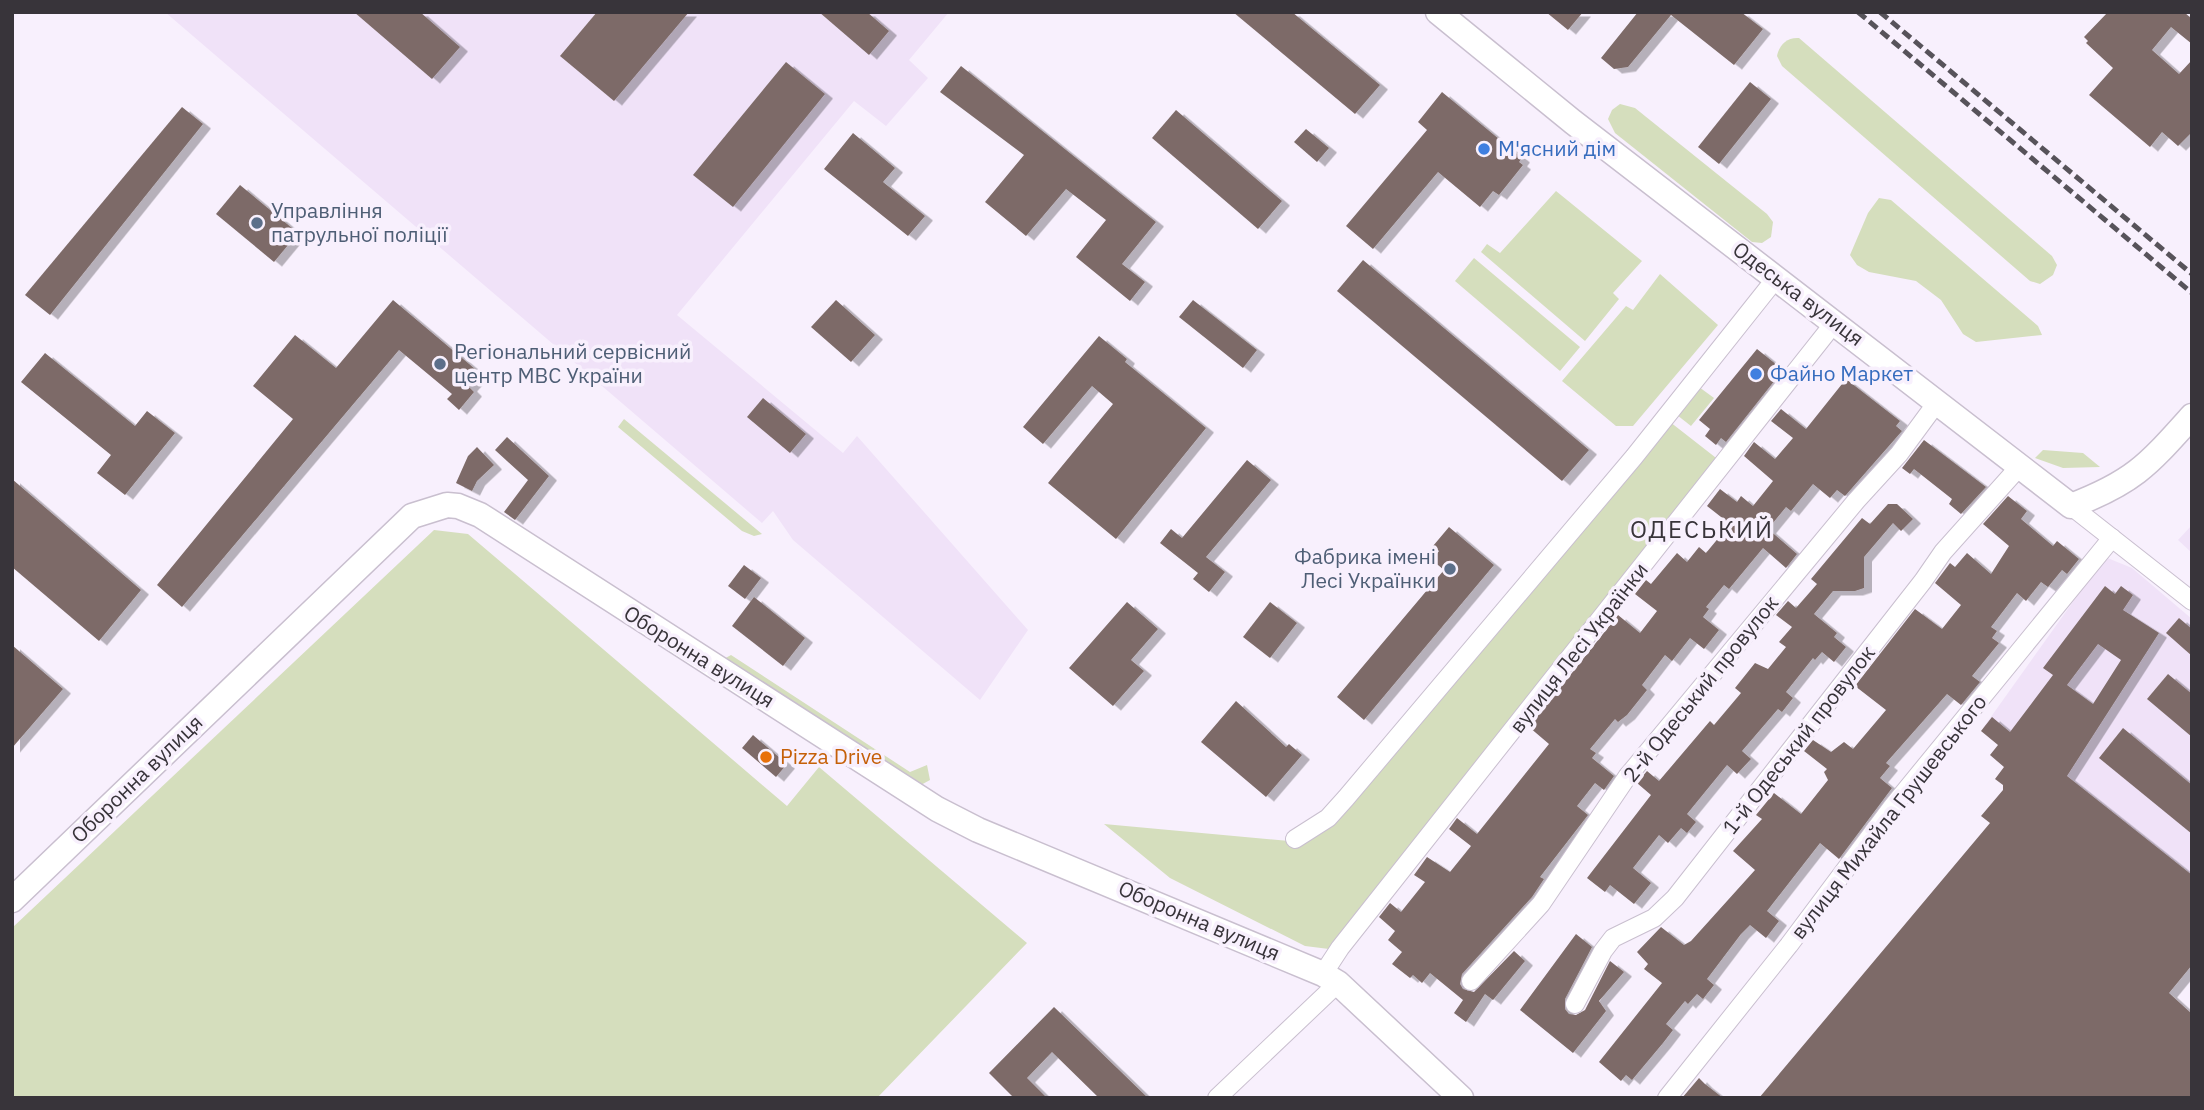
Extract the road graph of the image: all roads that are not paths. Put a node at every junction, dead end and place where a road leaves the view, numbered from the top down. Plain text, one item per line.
1 (1438, 12) edge
2 (1777, 277) junction
3 (1836, 322) junction
4 (1938, 401) junction
5 (2192, 416) edge
6 (2020, 466) junction
7 (2071, 506) junction
8 (2112, 538) junction
9 (2192, 601) edge
10 (1295, 839) dead end
11 (12, 900) edge
12 (1331, 979) junction
13 (1471, 981) dead end
14 (1575, 1004) dead end
15 (1217, 1098) edge
16 (1461, 1098) edge
17 (1667, 1098) edge

1 - 2 street, Одеська вулиця
2 - 3 street, Одеська вулиця
2 - 10 street
3 - 4 street, Одеська вулиця
3 - 12 street, вулиця Лесі Українки
4 - 6 street, Одеська вулиця
4 - 13 street, 2-й Одеський провулок
5 - 7 street
6 - 7 street, Одеська вулиця
6 - 14 street, 1-й Одеський провулок
7 - 8 street, Одеська вулиця
8 - 9 street, Одеська вулиця
8 - 17 street, вулиця Михайла Грушевського
11 - 12 street, Оборонна вулиця
12 - 15 street, вулиця Лесі Українки
12 - 16 street, Оборонна вулиця

